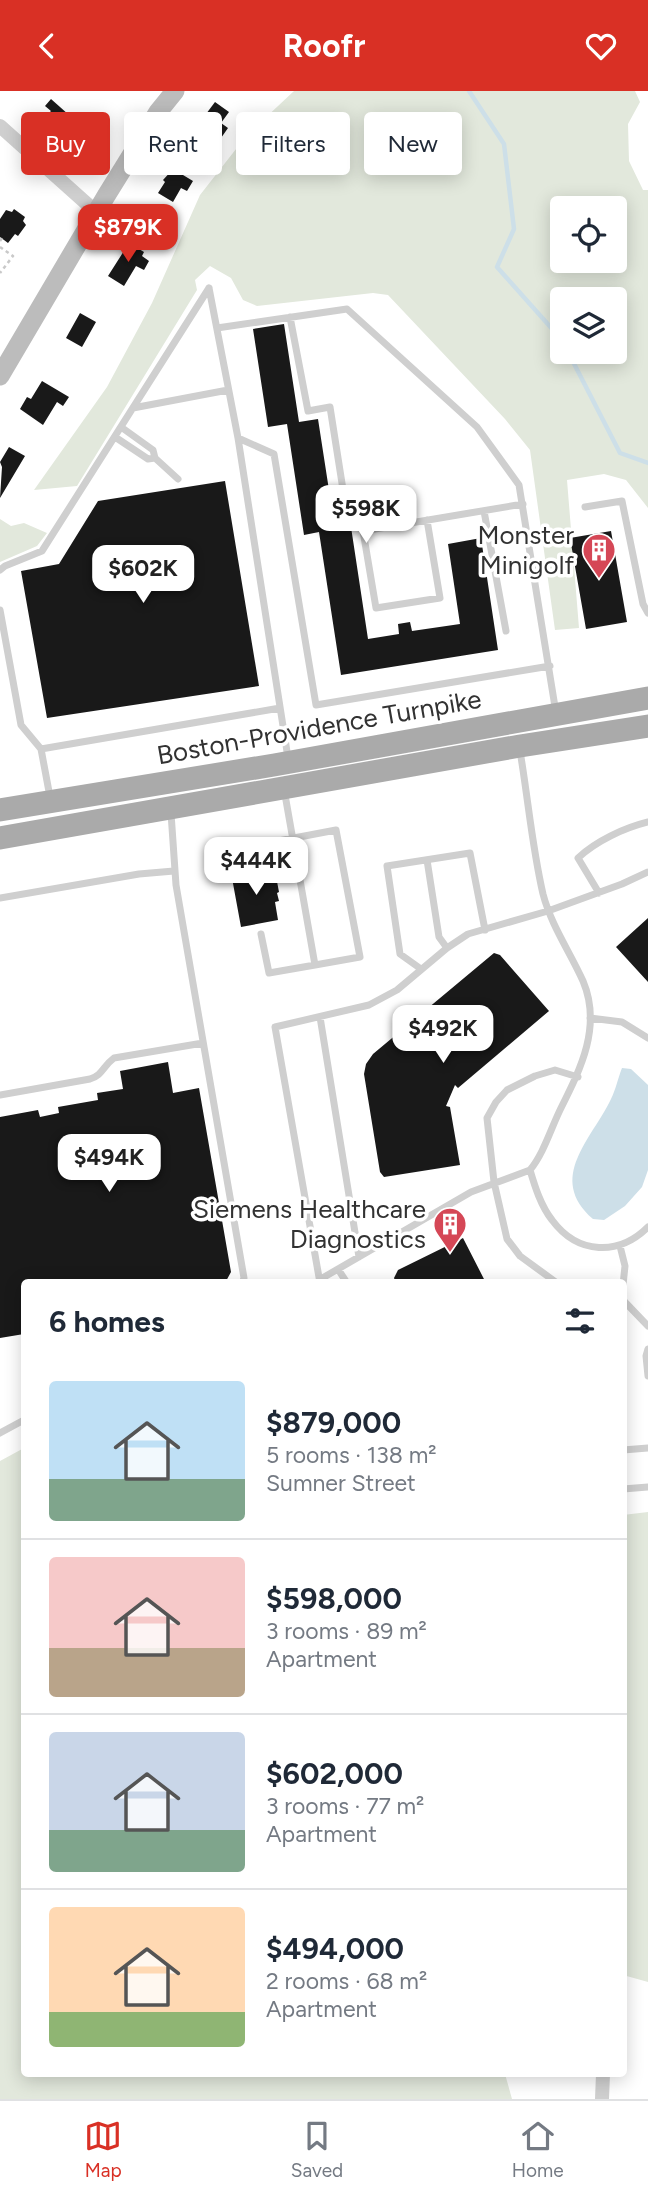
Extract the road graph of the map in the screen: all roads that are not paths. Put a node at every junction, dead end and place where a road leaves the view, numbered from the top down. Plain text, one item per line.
1 (175, 91) edge
2 (0, 126) edge
3 (96, 212) junction
4 (290, 317) junction
5 (217, 328) junction
6 (0, 376) edge
7 (228, 390) junction
8 (133, 408) junction
9 (121, 427) junction
10 (115, 437) junction
11 (238, 438) junction
12 (155, 458) junction
13 (178, 479) dead end
14 (523, 504) junction
15 (585, 507) dead end
16 (484, 511) junction
17 (427, 520) junction
18 (363, 531) junction
19 (0, 571) edge
20 (0, 610) edge
21 (648, 613) edge
22 (506, 631) dead end
23 (550, 666) junction
24 (648, 698) edge
25 (280, 708) junction
26 (556, 713) junction
27 (648, 726) edge
28 (520, 747) junction
29 (41, 750) junction
30 (288, 762) junction
31 (284, 789) junction
32 (51, 801) junction
33 (5, 806) edge
34 (170, 809) junction
35 (648, 822) edge
36 (0, 838) edge
37 (293, 839) junction
38 (226, 851) dead end
39 (426, 860) junction
40 (174, 871) junction
41 (648, 872) edge
42 (599, 893) junction
43 (0, 898) edge
44 (548, 911) junction
45 (485, 930) junction
46 (261, 935) dead end
47 (447, 948) junction
48 (315, 965) junction
49 (421, 969) junction
50 (320, 1017) junction
51 (590, 1018) junction
52 (648, 1038) edge
53 (203, 1043) junction
54 (578, 1077) junction
55 (0, 1095) edge
56 (530, 1170) junction
57 (494, 1182) junction
58 (648, 1227) edge
59 (620, 1247) junction
60 (359, 1257) junction
61 (338, 1269) junction
62 (244, 1279) edge
63 (319, 1279) edge
64 (322, 1279) edge
65 (344, 1279) edge
66 (552, 1279) edge
67 (624, 1279) edge
68 (627, 1304) edge
69 (648, 1326) edge
70 (648, 1349) edge
71 (648, 1376) edge
72 (21, 1422) edge
73 (0, 1433) edge
74 (648, 1448) edge
75 (627, 1450) edge
76 (648, 1487) edge
77 (627, 1489) edge
78 (603, 2077) edge
79 (602, 2099) edge

1 - 3 main road
2 - 3 street
3 - 6 main road
4 - 5 lane
4 - 14 lane
4 - 18 lane
5 - 7 lane
5 - 8 lane
7 - 8 lane
7 - 11 lane
8 - 9 lane
9 - 10 lane
9 - 12 lane
10 - 12 lane
10 - 19 lane
11 - 23 lane
11 - 25 lane
12 - 13 lane
14 - 16 lane
14 - 23 lane
15 - 21 lane
16 - 17 lane
16 - 22 lane
17 - 18 lane
17 - 18 lane
20 - 29 lane
23 - 26 lane
24 - 26 main road, Boston-Providence Turnpike
25 - 29 lane
25 - 30 lane
26 - 30 main road, Boston-Providence Turnpike
27 - 28 main road, Boston-Providence Turnpike
28 - 31 main road, Boston-Providence Turnpike
28 - 44 lane
29 - 32 lane
30 - 32 main road, Boston-Providence Turnpike
31 - 34 main road, Boston-Providence Turnpike
31 - 37 lane
32 - 33 main road, Boston-Providence Turnpike
34 - 36 main road, Boston-Providence Turnpike
34 - 40 lane
35 - 42 lane
37 - 38 lane
37 - 48 lane
37 - 48 lane
39 - 45 lane
39 - 47 lane
39 - 49 lane
40 - 43 lane
40 - 53 lane
41 - 42 lane
42 - 44 lane
44 - 45 lane
44 - 51 lane
45 - 47 lane
46 - 48 lane
47 - 49 lane
49 - 50 lane
50 - 60 lane
50 - 63 lane
51 - 52 lane
51 - 54 lane
53 - 55 lane
53 - 62 lane
54 - 56 lane
54 - 57 lane
56 - 57 lane
56 - 59 lane
57 - 60 lane
57 - 66 lane
58 - 59 lane
59 - 67 lane
60 - 61 lane
61 - 64 lane
61 - 65 lane
68 - 69 lane
70 - 71 lane
72 - 73 lane
74 - 75 lane
76 - 77 lane
78 - 79 street

